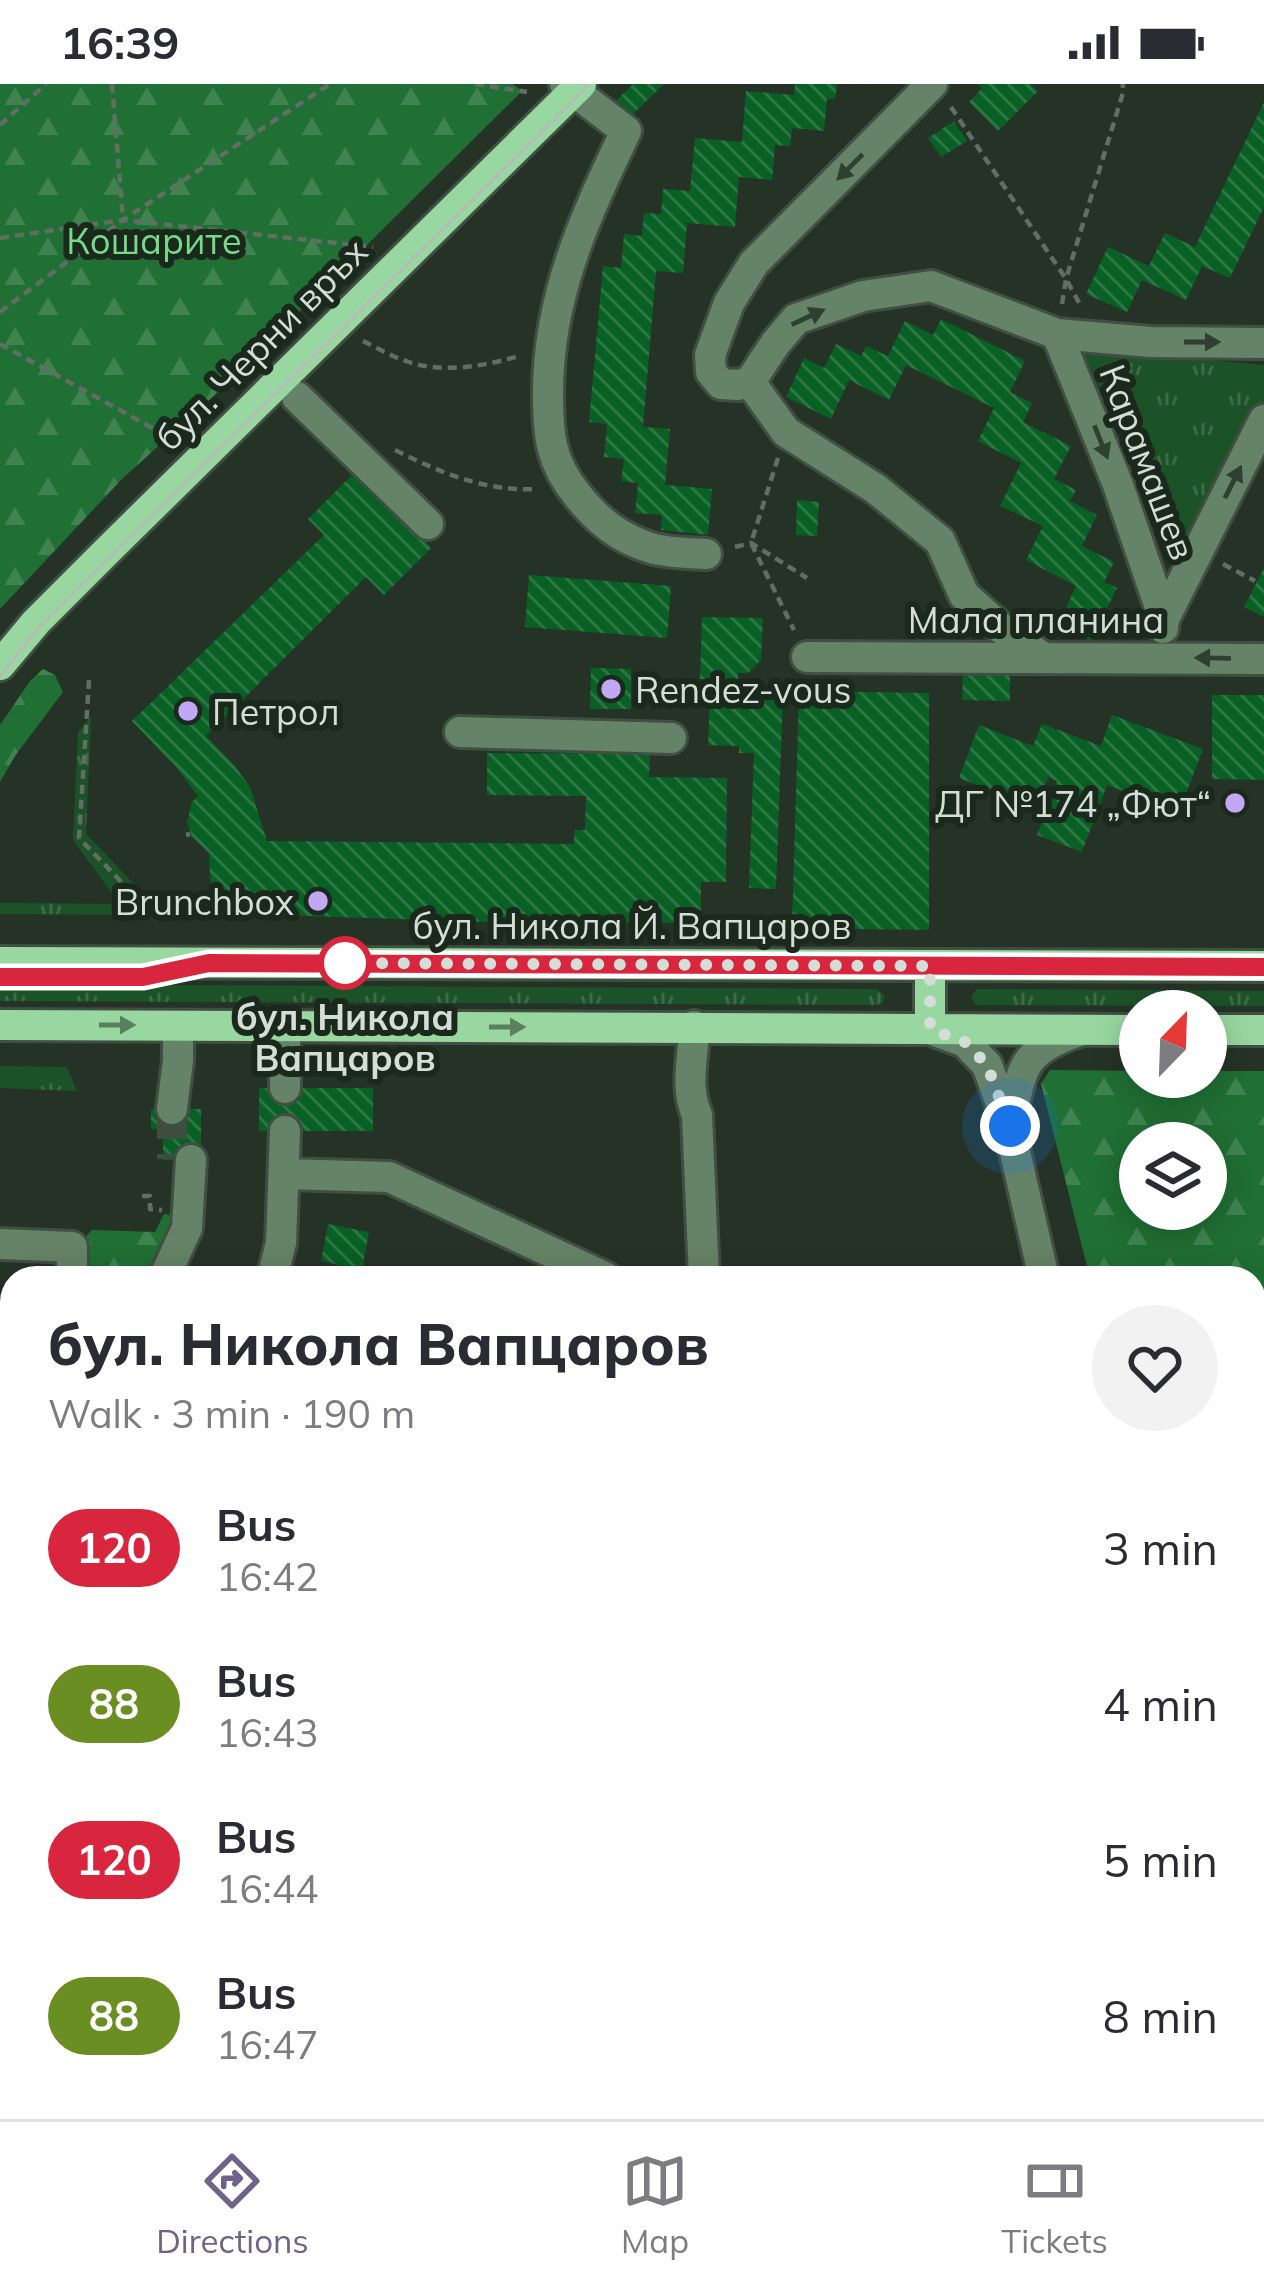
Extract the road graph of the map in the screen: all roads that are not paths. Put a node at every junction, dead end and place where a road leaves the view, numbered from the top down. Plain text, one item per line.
1 (573, 86) edge
2 (941, 94) edge
3 (1057, 334) junction
4 (1264, 343) edge
5 (750, 382) junction
6 (297, 397) dead end
7 (1264, 420) edge
8 (428, 524) dead end
9 (706, 554) dead end
10 (1164, 619) junction
11 (807, 657) road end
12 (1044, 658) junction
13 (1161, 658) junction
14 (1264, 658) edge
15 (0, 665) edge
16 (460, 732) dead end
17 (671, 738) dead end
18 (0, 962) edge
19 (209, 963) junction
20 (930, 966) junction
21 (1264, 967) edge
22 (0, 977) edge
23 (0, 1024) edge
24 (178, 1025) junction
25 (285, 1027) junction
26 (930, 1029) junction
27 (1082, 1029) junction
28 (1119, 1030) edge
29 (1227, 1030) edge
30 (1264, 1030) edge
31 (694, 1042) junction
32 (285, 1088) dead end
33 (182, 1109) tunnel mouth
34 (1010, 1126) junction
35 (285, 1131) dead end
36 (182, 1160) tunnel mouth
37 (284, 1174) junction
38 (0, 1244) edge
39 (72, 1266) edge
40 (170, 1266) edge
41 (275, 1266) edge
42 (581, 1266) edge
43 (703, 1266) edge
44 (1040, 1266) edge

1 - 9 street
1 - 15 main road, бул. Черни връх
2 -> 5 street
3 -> 4 street, Карамашев
5 -> 3 street, Карамашев
3 -> 10 street, Карамашев
5 - 12 street
6 - 8 street
10 -> 7 street
10 - 13 street
11 - 12 street, Мала планина
12 - 13 street, Мала планина
14 -> 13 street, Мала планина
16 - 17 street
18 - 19 main road, бул. Никола Й. Вапцаров
19 - 20 main road, бул. Никола Й. Вапцаров
19 - 22 street
20 - 21 main road, бул. Никола Й. Вапцаров
20 - 26 main road
23 -> 24 main road
24 - 25 main road
24 - 33 street
25 -> 31 main road
25 - 32 street
26 - 27 main road
26 - 31 main road
26 - 34 street
27 - 28 main road
27 - 34 street
29 - 30 main road
31 - 43 street
34 - 44 street
35 - 37 street
36 - 40 street
37 - 41 street
37 - 42 street
38 - 39 street

